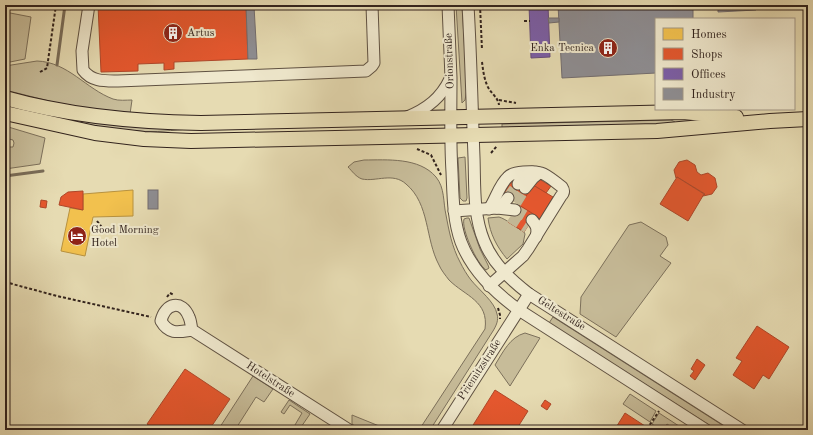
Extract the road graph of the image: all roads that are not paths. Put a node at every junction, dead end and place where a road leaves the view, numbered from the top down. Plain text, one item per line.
1 (88, 5) edge
2 (372, 5) edge
3 (448, 5) edge
4 (468, 5) edge
5 (451, 76) junction
6 (5, 98) edge
7 (5, 113) edge
8 (472, 116) junction
9 (450, 117) junction
10 (403, 118) junction
11 (808, 119) edge
12 (770, 120) junction
13 (451, 135) junction
14 (473, 135) junction
15 (535, 173) junction
16 (521, 186) tunnel mouth
17 (476, 210) junction
18 (454, 211) junction
19 (530, 224) tunnel mouth
20 (534, 240) junction
21 (504, 272) junction
22 (489, 286) junction
23 (529, 294) junction
24 (519, 310) junction
25 (192, 330) junction
26 (348, 430) edge
27 (442, 430) edge
28 (706, 430) edge
29 (742, 430) edge

1 - 2 street
3 - 5 street, Orionstraße
4 - 8 street, Orionstraße
5 - 9 street, Orionstraße
5 - 10 street
6 - 10 main road
7 - 13 main road
8 - 9 main road
8 - 12 main road
8 - 14 street, Orionstraße
9 - 10 main road
9 - 13 street, Orionstraße
11 - 12 main road
12 - 14 main road
13 - 14 main road
13 - 18 street, Geltestraße
14 - 17 street, Geltestraße
15 - 16 street
15 - 17 street
15 - 20 street
17 - 18 street
17 - 21 street, Geltestraße
18 - 22 street, Geltestraße
19 - 20 street
20 - 21 street
21 - 22 street
21 - 23 street, Geltestraße
22 - 24 street, Geltestraße
23 - 24 street, Priemitzstraße
23 - 29 street, Geltestraße
24 - 27 street, Priemitzstraße
24 - 28 street, Geltestraße
25 - 25 street
25 - 26 street, Hotelstraße

